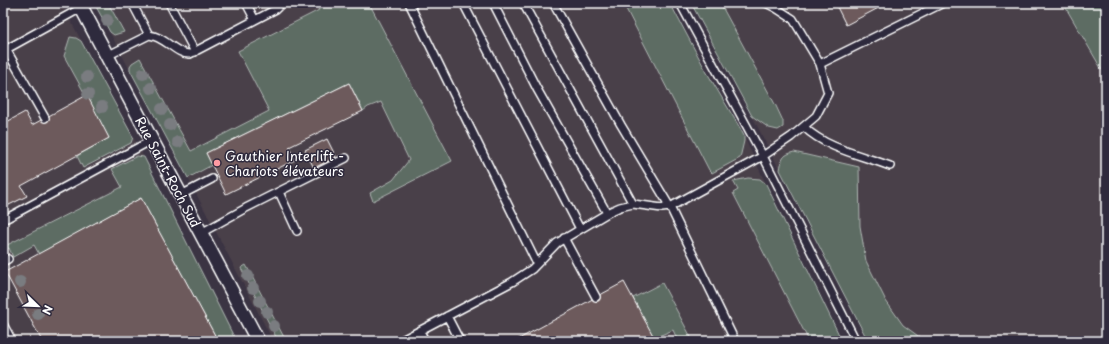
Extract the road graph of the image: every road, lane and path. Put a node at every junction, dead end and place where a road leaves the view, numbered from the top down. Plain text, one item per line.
1 (132, 3) edge
2 (169, 3) edge
3 (246, 3) edge
4 (282, 3) edge
5 (409, 3) edge
6 (463, 3) edge
7 (493, 3) edge
8 (523, 3) edge
9 (553, 3) edge
10 (680, 3) edge
11 (766, 3) edge
12 (944, 3) edge
13 (80, 5) edge
14 (255, 20) junction
15 (149, 35) junction
16 (5, 50) edge
17 (195, 52) junction
18 (107, 56) junction
19 (820, 64) junction
20 (45, 118) dead end
21 (804, 127) junction
22 (152, 140) junction
23 (763, 156) junction
24 (346, 158) dead end
25 (890, 166) dead end
26 (212, 179) dead end
27 (279, 192) junction
28 (181, 196) junction
29 (633, 204) junction
30 (670, 207) junction
31 (607, 213) junction
32 (6, 218) dead end
33 (580, 229) junction
34 (297, 231) dead end
35 (201, 233) junction
36 (564, 238) junction
37 (537, 264) junction
38 (596, 297) dead end
39 (447, 316) junction
40 (3, 324) edge
41 (420, 331) junction
42 (12, 341) edge
43 (258, 341) edge
44 (400, 341) edge
45 (425, 341) edge
46 (460, 341) edge
47 (735, 341) edge
48 (856, 341) edge

1 - 15 lane
2 - 17 lane
3 - 14 lane
4 - 14 lane
5 - 37 lane
6 - 33 lane
7 - 31 lane
8 - 29 lane
9 - 30 lane
10 - 23 lane
11 - 19 lane
12 - 19 lane
13 - 16 lane
13 - 18 street, Rue Saint-Roch Sud
14 - 17 lane
15 - 17 lane
15 - 18 lane
16 - 20 lane
18 - 22 street, Rue Saint-Roch Sud
19 - 21 lane
21 - 23 lane
21 - 25 lane
22 - 28 street, Rue Saint-Roch Sud
22 - 32 lane
23 - 30 lane
23 - 48 lane
24 - 27 lane
26 - 28 lane
27 - 34 lane
27 - 35 lane
28 - 35 street, Rue Saint-Roch Sud
29 - 30 lane
29 - 31 lane
30 - 47 lane
31 - 33 lane
33 - 36 lane
35 - 43 street, Rue Saint-Roch Sud
36 - 37 lane
36 - 38 lane
37 - 39 lane
39 - 41 lane
39 - 46 lane
40 - 42 lane
41 - 44 lane
41 - 45 lane

